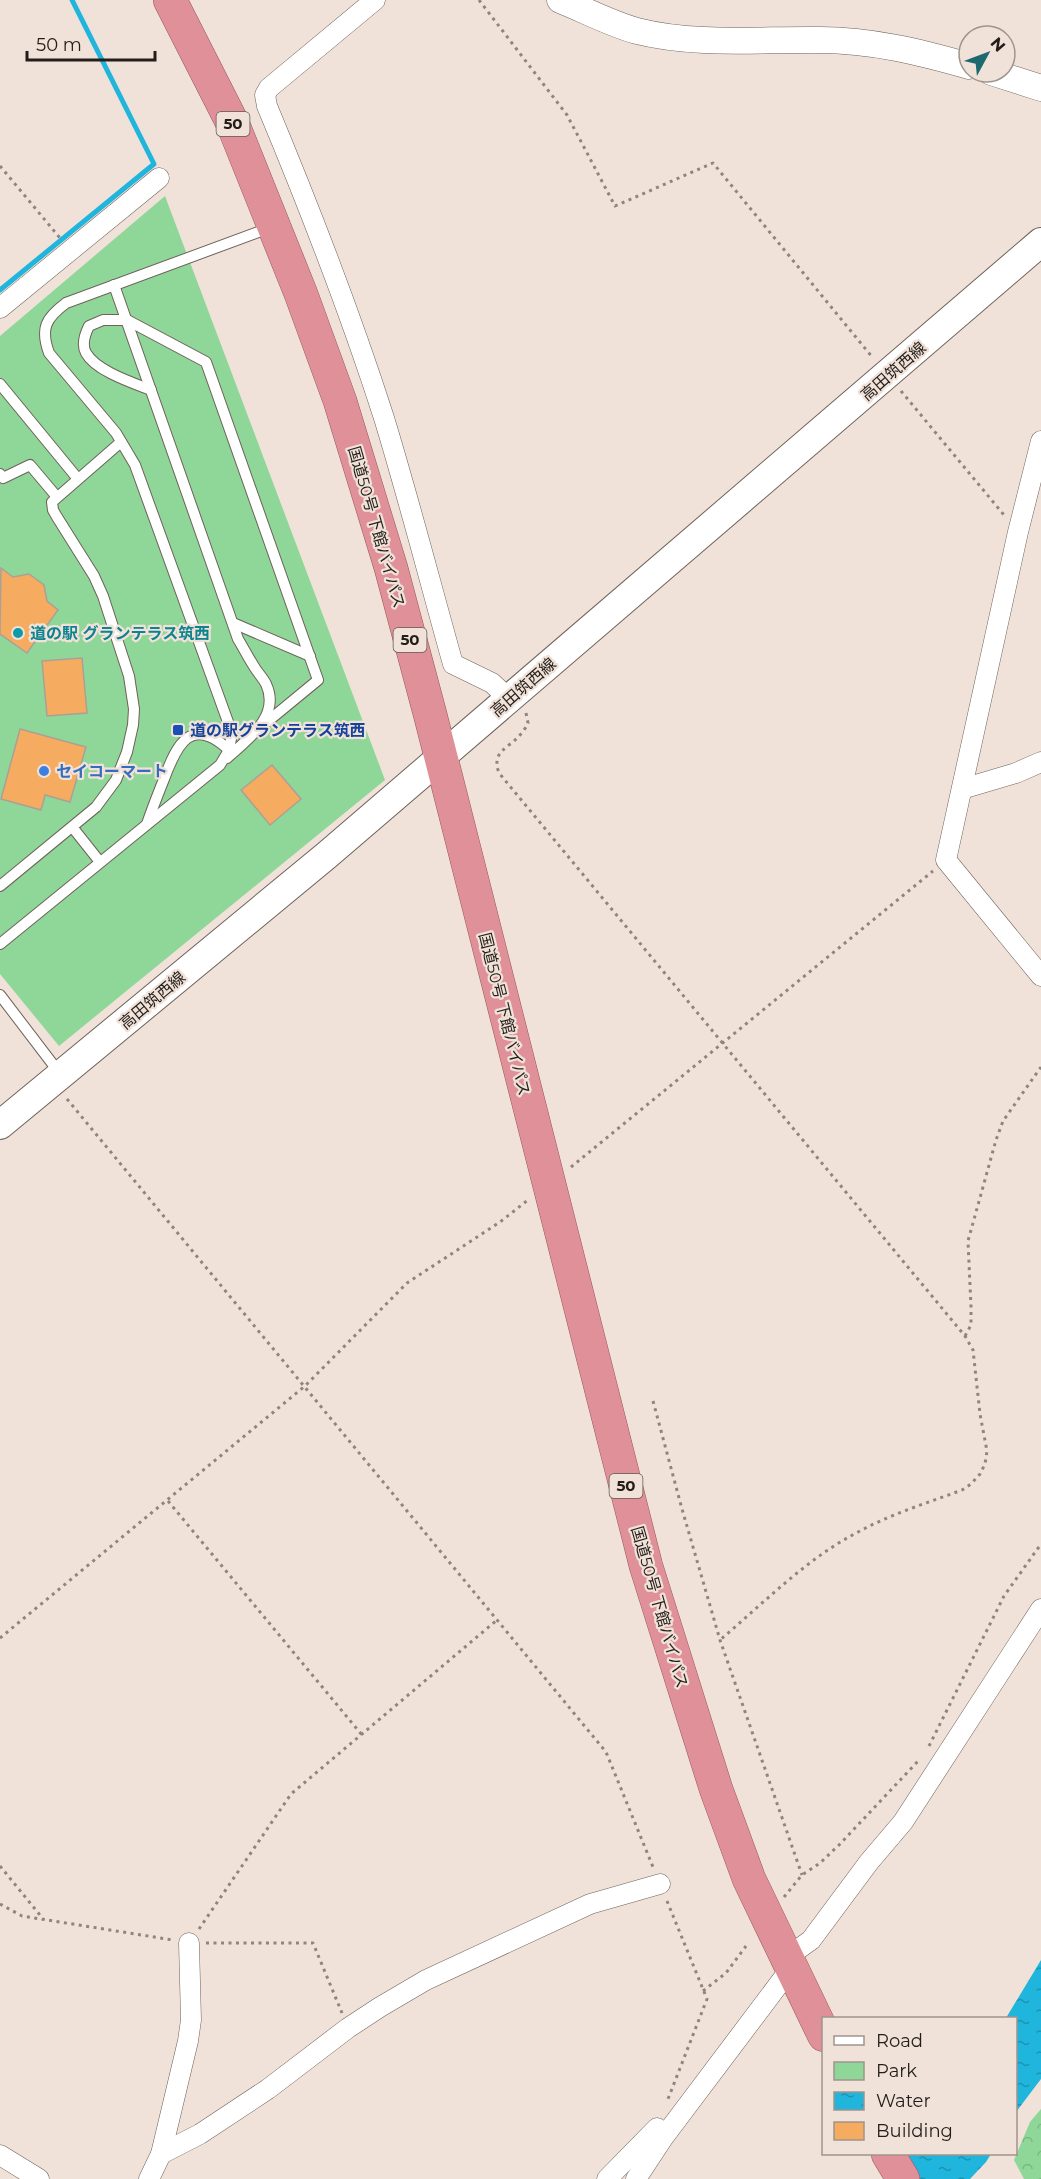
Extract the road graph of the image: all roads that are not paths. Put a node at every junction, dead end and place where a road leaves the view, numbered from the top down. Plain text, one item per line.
1 (170, 0) edge
2 (375, 0) edge
3 (560, 0) edge
4 (957, 62) edge
5 (1017, 80) edge
6 (1041, 88) edge
7 (159, 178) dead end
8 (275, 226) junction
9 (1041, 242) edge
10 (114, 285) junction
11 (0, 308) edge
12 (127, 320) junction
13 (0, 384) edge
14 (151, 390) junction
15 (1041, 441) edge
16 (121, 442) junction
17 (0, 474) edge
18 (78, 479) junction
19 (57, 497) junction
20 (233, 623) junction
21 (310, 656) junction
22 (511, 697) junction
23 (256, 731) junction
24 (229, 750) junction
25 (440, 757) junction
26 (1041, 762) edge
27 (220, 765) junction
28 (962, 789) junction
29 (146, 824) junction
30 (73, 828) junction
31 (100, 862) junction
32 (0, 886) edge
33 (0, 944) edge
34 (1038, 968) edge
35 (0, 994) edge
36 (57, 1079) junction
37 (0, 1125) edge
38 (1041, 1609) edge
39 (660, 1884) road end
40 (189, 1943) road end
41 (791, 1968) junction
42 (822, 2031) edge
43 (657, 2128) road end
44 (161, 2154) junction
45 (0, 2155) edge
46 (889, 2155) edge
47 (39, 2179) edge
48 (149, 2179) edge
49 (607, 2179) edge
50 (636, 2179) edge
51 (903, 2179) edge

1 - 8 highway, 国道50号 下館バイパス / 50
2 - 22 street
3 - 4 street
5 - 6 street
7 - 11 street
8 - 10 lane
8 - 25 highway, 国道50号 下館バイパス / 50
9 - 22 main road, 高田筑西線
10 - 12 lane
10 - 16 lane
12 - 14 lane
12 - 14 lane
12 - 21 lane
13 - 18 lane
14 - 20 lane
15 - 28 street
16 - 18 lane
16 - 24 lane
17 - 19 lane
18 - 19 lane
19 - 30 lane
20 - 21 lane
20 - 23 lane
21 - 23 lane
22 - 25 main road, 高田筑西線
23 - 27 lane
24 - 27 lane
24 - 29 lane
25 - 36 main road, 高田筑西線
25 - 41 highway, 国道50号 下館バイパス / 50
26 - 28 street
27 - 29 lane
28 - 34 street
29 - 31 lane
30 - 31 lane
30 - 32 lane
31 - 33 lane
35 - 36 lane
36 - 37 main road, 高田筑西線
38 - 41 street
39 - 44 street
40 - 44 street
41 - 42 highway, 国道50号 下館バイパス / 50
41 - 50 street
43 - 49 street
44 - 48 street
45 - 47 street
46 - 51 highway

